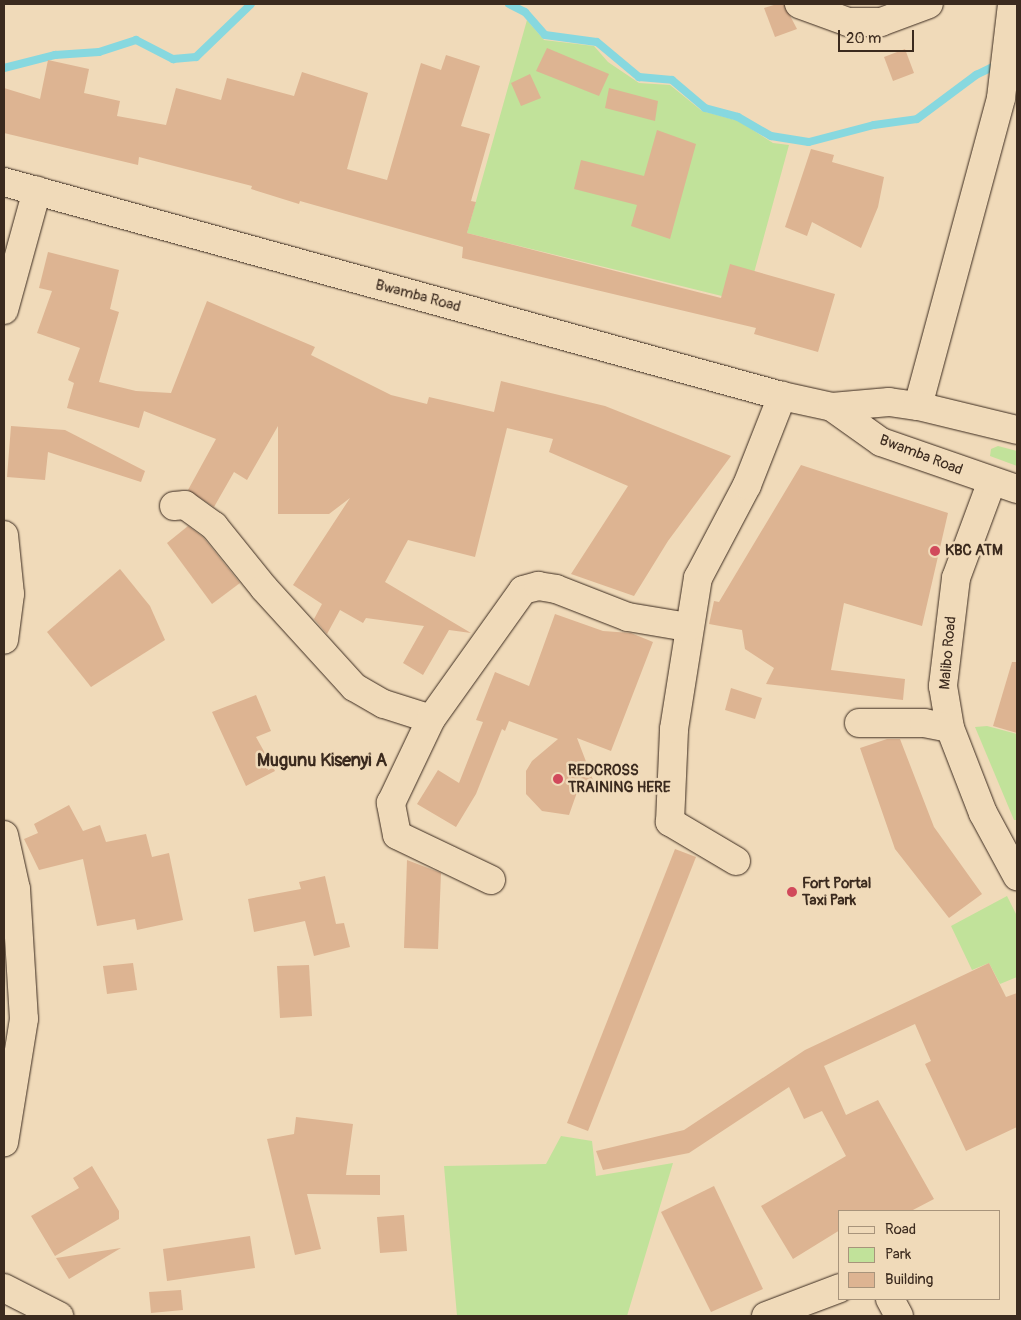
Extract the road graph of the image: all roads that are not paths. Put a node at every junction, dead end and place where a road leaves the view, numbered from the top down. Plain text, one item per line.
1 (798, 4) edge
2 (929, 4) edge
3 (1012, 4) edge
4 (4, 182) edge
5 (37, 190) junction
6 (4, 310) edge
7 (782, 396) junction
8 (918, 406) junction
9 (832, 407) junction
10 (1017, 430) edge
11 (992, 481) junction
12 (1017, 489) edge
13 (174, 506) dead end
14 (4, 535) edge
15 (7, 595) edge
16 (688, 627) junction
17 (4, 640) edge
18 (431, 719) junction
19 (859, 723) dead end
20 (950, 728) junction
21 (4, 835) edge
22 (1010, 849) edge
23 (736, 861) dead end
24 (1017, 876) edge
25 (491, 880) dead end
26 (4, 1142) edge
27 (4, 1288) edge
28 (838, 1289) edge
29 (891, 1300) edge
30 (62, 1316) edge
31 (766, 1316) edge
32 (899, 1316) edge

1 - 2 street
3 - 8 street
4 - 5 street, Bwamba Road
5 - 6 street
5 - 7 street, Bwamba Road
7 - 9 street, Bwamba Road
7 - 16 street
8 - 9 street, Bwamba Road
8 - 10 street, Bwamba Road
9 - 11 street, Bwamba Road
11 - 12 street, Bwamba Road
11 - 20 street, Malibo Road
13 - 18 street
14 - 15 street
15 - 17 street
16 - 18 street
16 - 23 street
18 - 25 street
19 - 20 street
20 - 22 street, Malibo Road
21 - 26 street
22 - 24 street, Malibo Road
27 - 30 street
28 - 31 street
29 - 32 street

